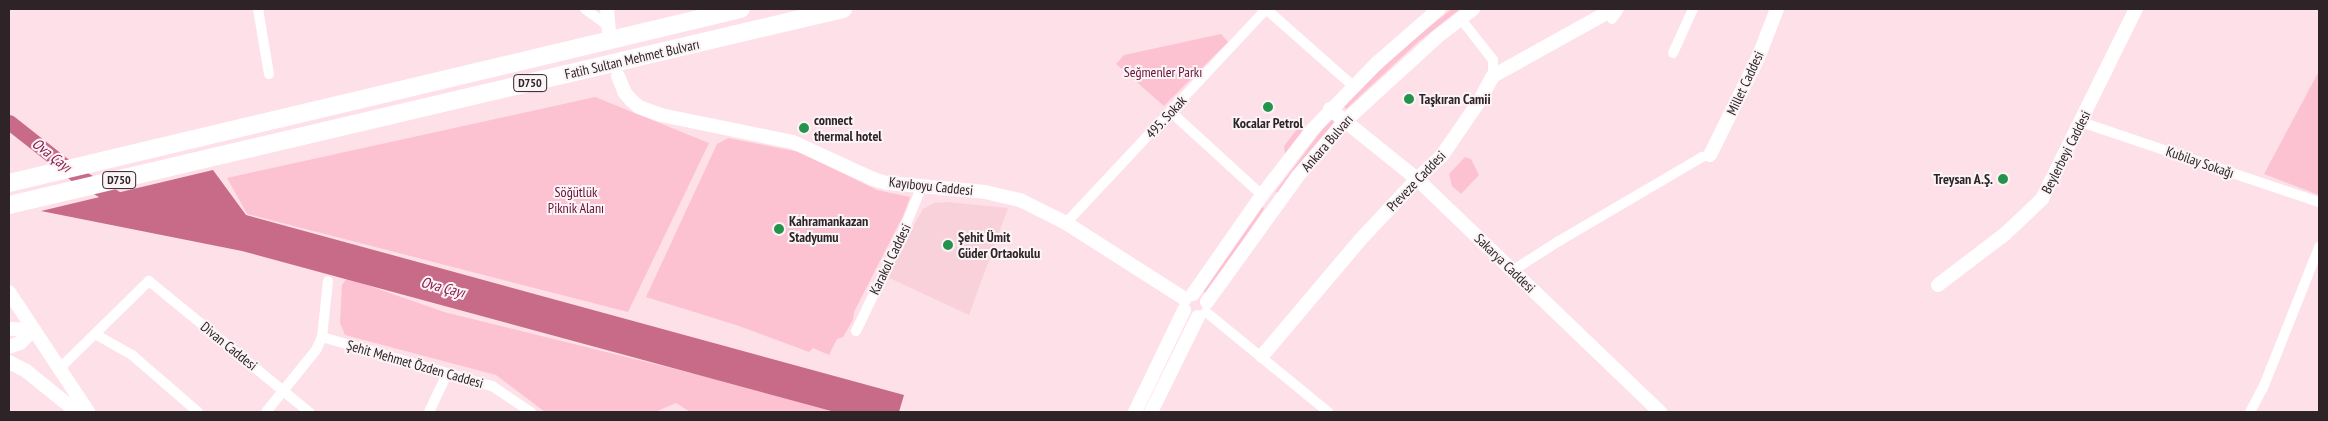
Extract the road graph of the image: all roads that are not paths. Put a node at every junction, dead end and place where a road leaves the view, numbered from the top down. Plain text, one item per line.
1 (258, 9) edge
2 (585, 9) edge
3 (607, 9) edge
4 (741, 9) edge
5 (843, 9) edge
6 (1439, 9) edge
7 (1473, 9) edge
8 (1694, 9) edge
9 (1777, 9) edge
10 (2136, 9) edge
11 (1266, 10) edge
12 (1613, 13) edge
13 (1460, 18) junction
14 (609, 30) joint
15 (1673, 53) dead end
16 (268, 74) dead end
17 (618, 76) tunnel mouth
18 (1493, 76) junction
19 (1354, 86) junction
20 (1330, 109) junction
21 (1171, 112) junction
22 (1344, 122) junction
23 (2082, 122) junction
24 (1710, 155) joint
25 (1417, 179) junction
26 (9, 184) edge
27 (922, 186) junction
28 (1262, 195) junction
29 (2319, 202) edge
30 (16, 203) edge
31 (1274, 207) junction
32 (1066, 223) junction
33 (2319, 247) edge
34 (1512, 271) junction
35 (328, 281) dead end
36 (1938, 285) dead end
37 (9, 292) edge
38 (1187, 301) junction
39 (1203, 310) junction
40 (9, 329) edge
41 (33, 330) junction
42 (856, 331) dead end
43 (95, 334) junction
44 (322, 337) junction
45 (9, 346) edge
46 (1262, 356) junction
47 (9, 362) edge
48 (59, 369) junction
49 (447, 374) junction
50 (284, 391) junction
51 (77, 412) edge
52 (88, 412) edge
53 (198, 412) edge
54 (266, 412) edge
55 (309, 412) edge
56 (430, 412) edge
57 (531, 412) edge
58 (1135, 412) edge
59 (1151, 412) edge
60 (1328, 412) edge
61 (1660, 412) edge
62 (2250, 412) edge

1 - 16 street
2 - 14 street
3 - 14 street
4 - 26 highway, Fatih Sultan Mehmet Bulvarı / D750
5 - 30 highway, Fatih Sultan Mehmet Bulvarı / D750
6 - 19 street, Ankara Bulvarı
7 - 13 street, Ankara Bulvarı
8 - 15 street
9 - 24 street, Millet Caddesi
10 - 23 street, Beylerbeyi Caddesi
11 - 19 street
11 - 21 street, 495. Sokak
12 - 18 street
13 - 18 street
13 - 22 street, Ankara Bulvarı
17 - 27 street, Kayıboyu Caddesi
18 - 25 street, Preveze Caddesi
19 - 20 street, Ankara Bulvarı
20 - 22 street, Sakarya Caddesi
20 - 28 street, Ankara Bulvarı
21 - 28 street
21 - 32 street, 495. Sokak
22 - 25 street, Sakarya Caddesi
22 - 31 street, Ankara Bulvarı
23 - 29 street, Kubilay Sokağı
23 - 36 street, Beylerbeyi Caddesi
24 - 34 street
25 - 34 street, Sakarya Caddesi
25 - 46 street, Preveze Caddesi
27 - 32 street, Kayıboyu Caddesi
27 - 42 street, Karakol Caddesi
28 - 31 street
28 - 38 street, Ankara Bulvarı
31 - 39 street, Ankara Bulvarı
32 - 38 street, Kayıboyu Caddesi
33 - 62 street
34 - 61 street, Sakarya Caddesi
35 - 44 street
37 - 41 street
38 - 39 street
38 - 39 street
38 - 58 street, Ankara Bulvarı
39 - 46 street
39 - 59 street, Ankara Bulvarı
40 - 41 street
41 - 45 street
41 - 48 street
43 - 48 street
43 - 50 street, Divan Caddesi
43 - 53 street
44 - 49 street, Şehit Mehmet Özden Caddesi
44 - 50 street
46 - 60 street
47 - 51 street
48 - 52 street
49 - 56 street
49 - 57 street, Şehit Mehmet Özden Caddesi
50 - 54 street
50 - 55 street, Divan Caddesi

